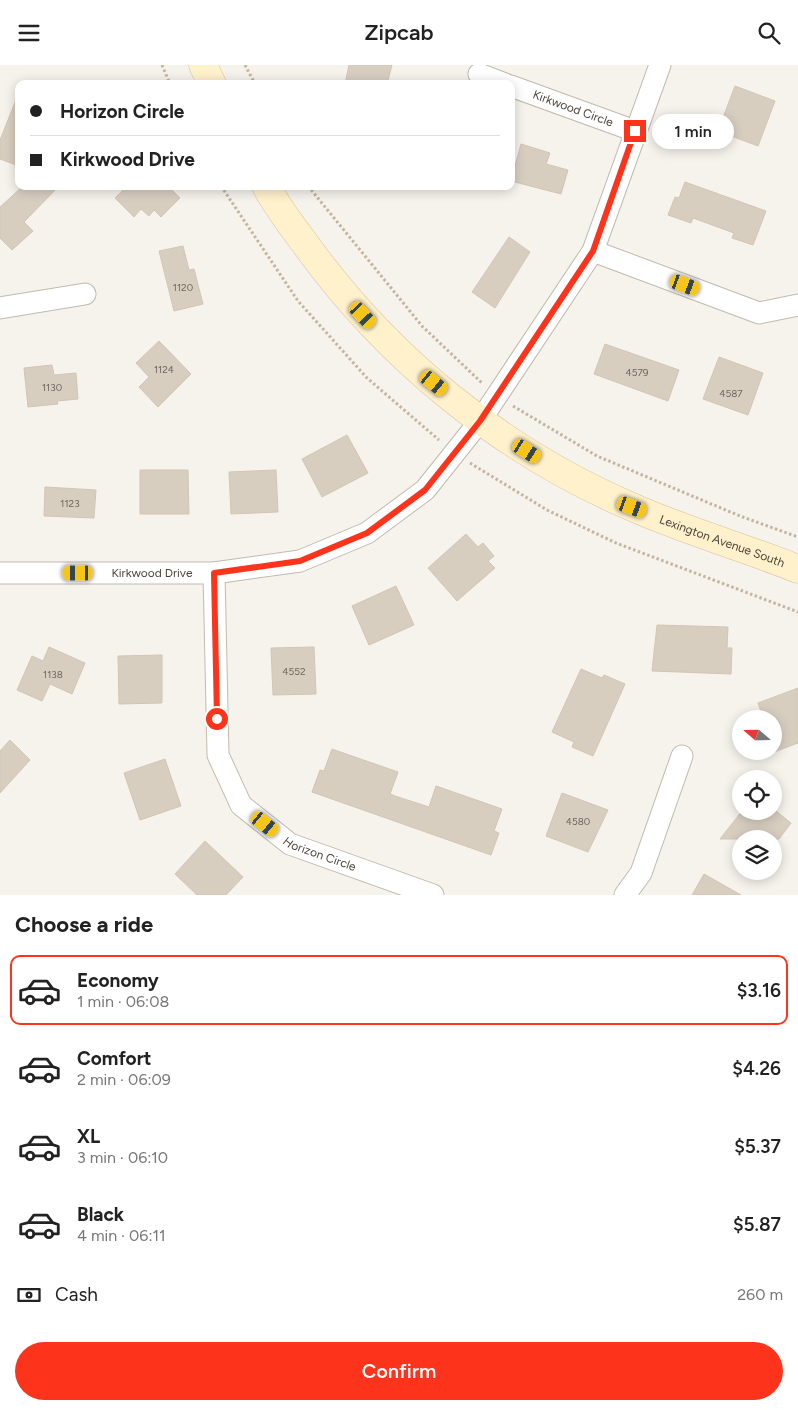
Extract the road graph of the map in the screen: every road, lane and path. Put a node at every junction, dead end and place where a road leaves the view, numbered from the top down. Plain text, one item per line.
1 (162, 65) edge
2 (203, 65) edge
3 (245, 65) edge
4 (660, 65) edge
5 (480, 75) dead end
6 (168, 80) edge
7 (210, 80) edge
8 (253, 80) edge
9 (494, 80) edge
10 (515, 87) edge
11 (635, 131) junction
12 (269, 190) edge
13 (311, 190) edge
14 (593, 251) junction
15 (85, 294) dead end
16 (798, 305) edge
17 (0, 308) edge
18 (496, 396) junction
19 (480, 421) junction
20 (798, 537) edge
21 (798, 569) edge
22 (0, 573) edge
23 (214, 573) junction
24 (682, 756) dead end
25 (433, 895) edge
26 (625, 895) edge

1 - 6 path
2 - 7 street
3 - 8 path
4 - 11 street, Kirkwood Drive
5 - 9 street
10 - 11 street, Kirkwood Circle
11 - 14 street, Kirkwood Drive
12 - 19 street, Lexington Avenue South
13 - 18 path
14 - 16 street
14 - 18 street, Kirkwood Drive
15 - 17 street
18 - 19 street, Kirkwood Drive
18 - 20 path
19 - 21 street, Lexington Avenue South
19 - 23 street, Kirkwood Drive
22 - 23 street, Kirkwood Drive
23 - 25 street, Horizon Circle
24 - 26 street

